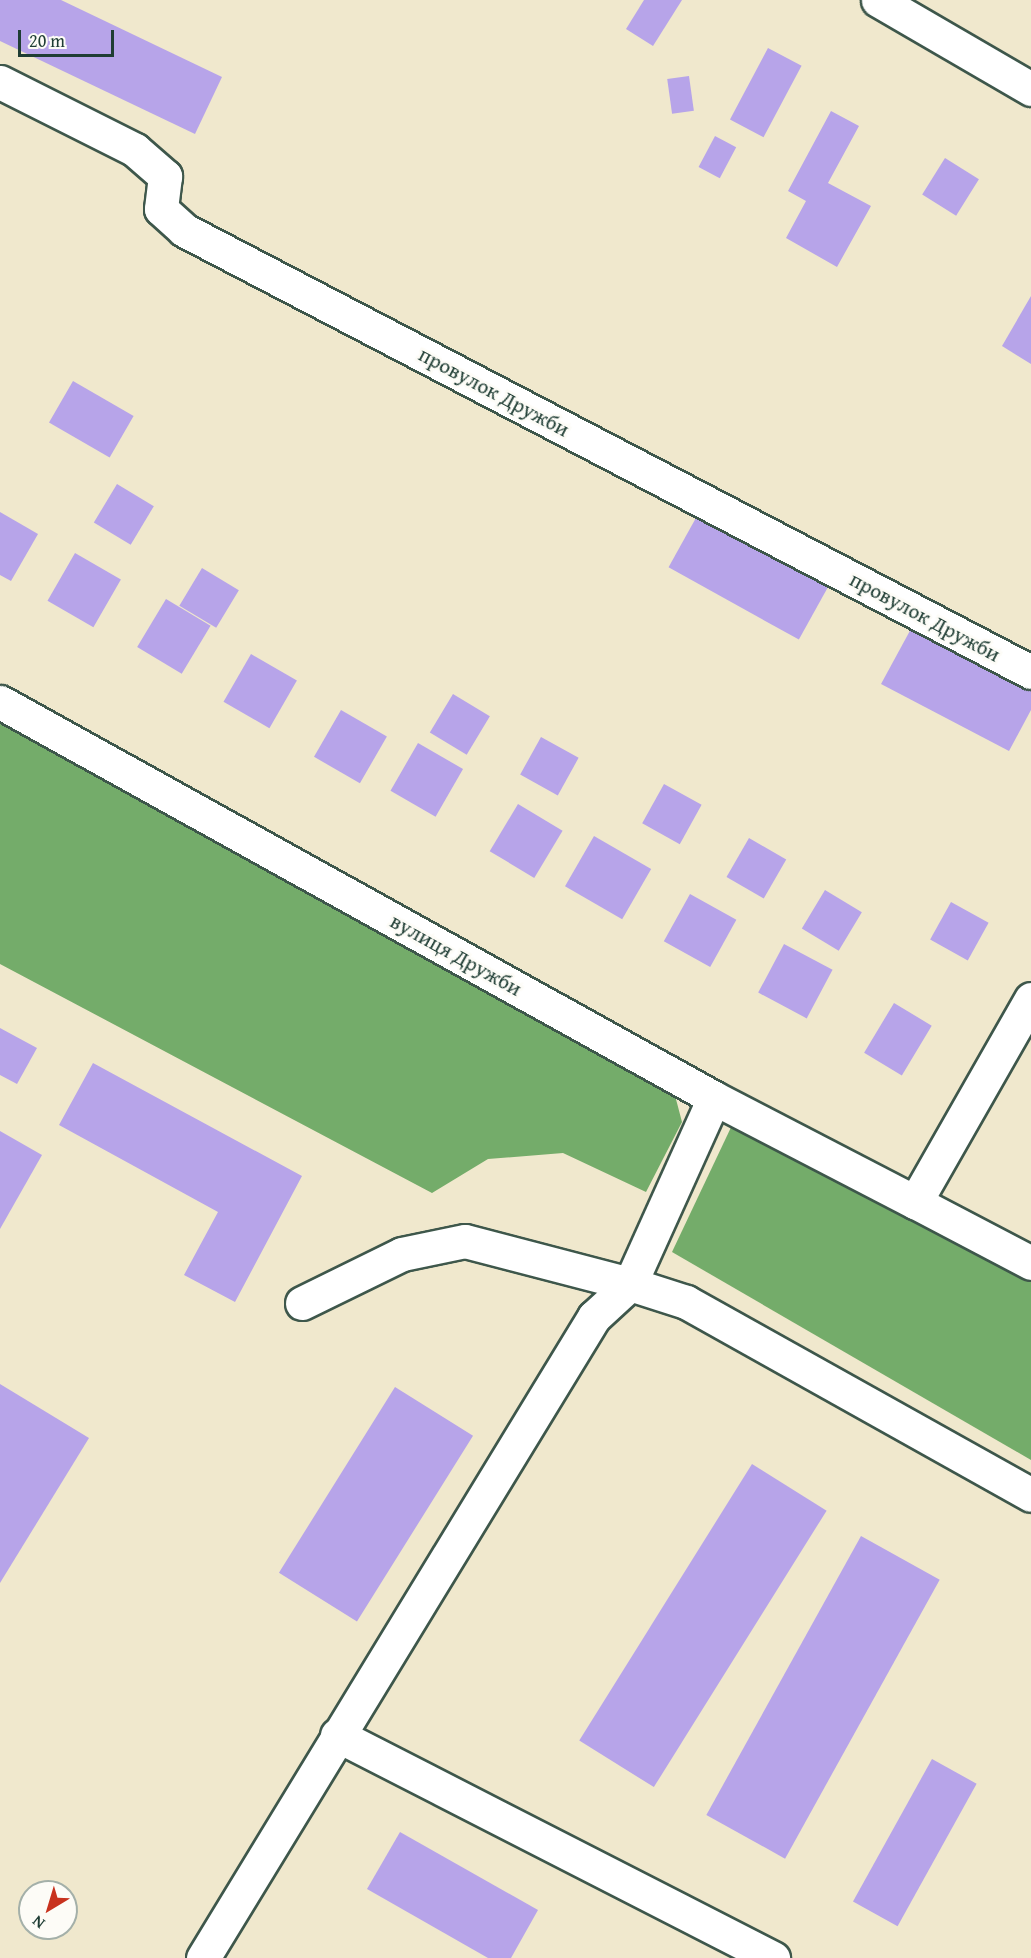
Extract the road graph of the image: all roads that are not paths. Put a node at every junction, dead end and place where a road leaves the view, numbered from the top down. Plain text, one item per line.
1 (878, 0) edge
2 (0, 82) edge
3 (1031, 88) edge
4 (1031, 672) edge
5 (0, 702) edge
6 (1031, 999) edge
7 (714, 1098) junction
8 (915, 1202) junction
9 (1031, 1263) edge
10 (630, 1284) junction
11 (302, 1303) dead end
12 (1031, 1495) edge
13 (337, 1735) junction
14 (203, 1958) edge
15 (773, 1958) edge

1 - 3 street
2 - 4 street, провулок Дружби
5 - 7 street, вулиця Дружби
6 - 8 street
7 - 8 street, вулиця Дружби
7 - 10 street
8 - 9 street, вулиця Дружби
10 - 11 street
10 - 12 street
10 - 13 street
13 - 14 street
13 - 15 street

